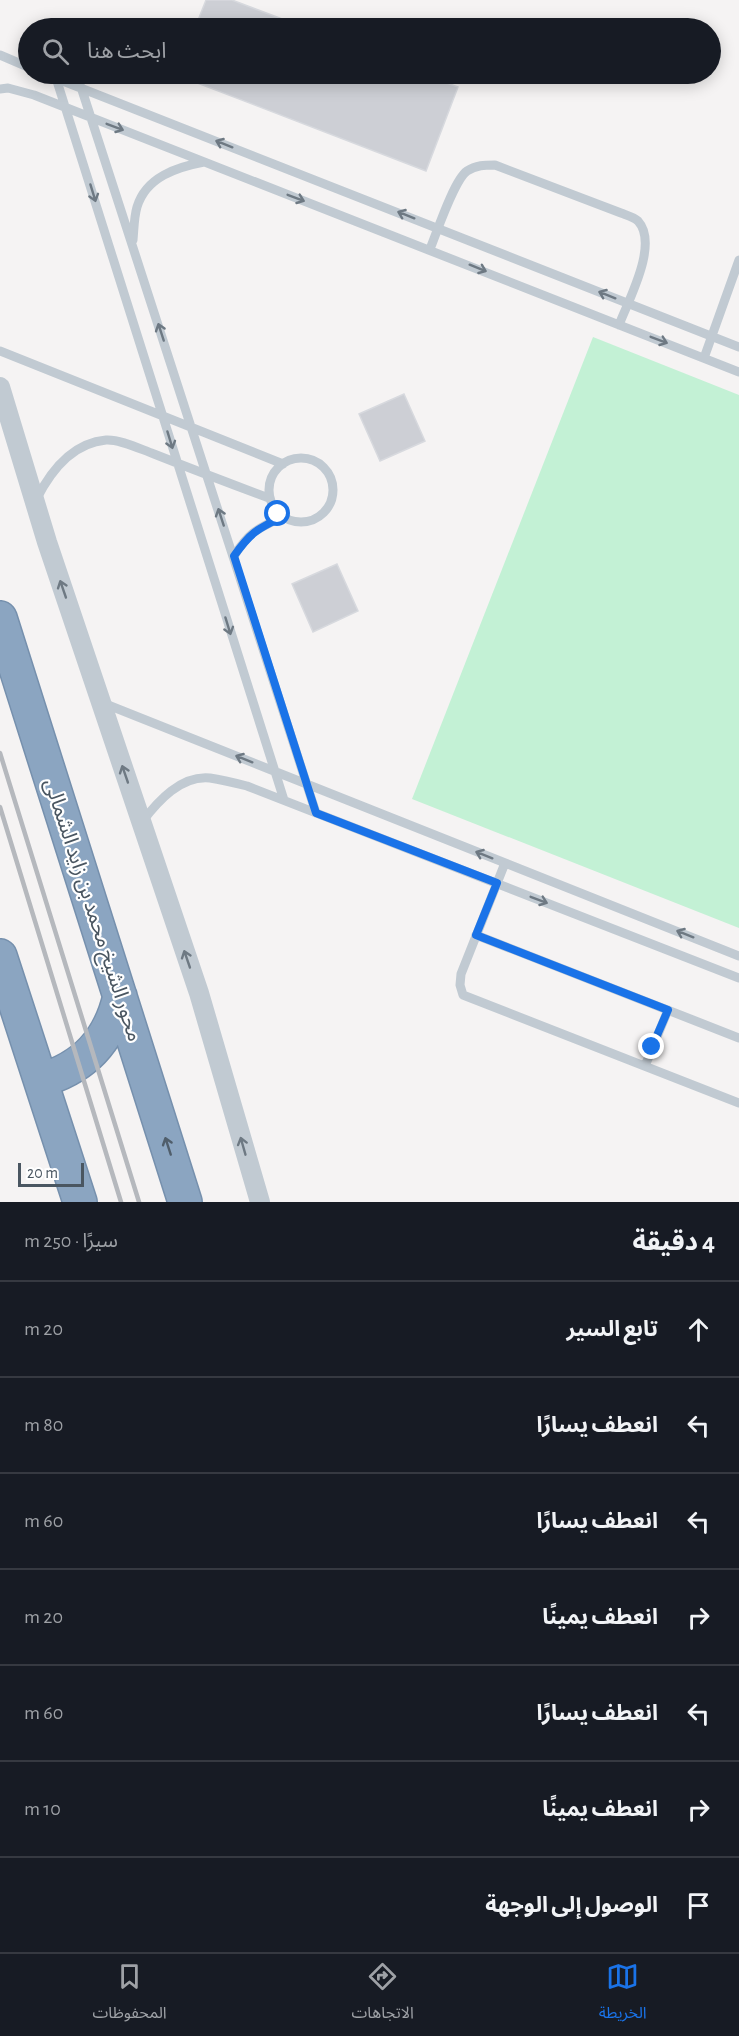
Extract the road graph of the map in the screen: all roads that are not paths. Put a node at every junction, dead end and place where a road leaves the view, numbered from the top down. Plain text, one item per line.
1 (0, 55) edge
2 (18, 63) edge
3 (58, 84) edge
4 (73, 84) edge
5 (81, 87) junction
6 (0, 89) edge
7 (65, 107) junction
8 (92, 118) junction
9 (204, 162) junction
10 (439, 228) junction
11 (133, 242) junction
12 (430, 249) junction
13 (739, 260) edge
14 (735, 286) edge
15 (627, 303) junction
16 (619, 325) junction
17 (711, 336) junction
18 (739, 347) edge
19 (0, 351) edge
20 (704, 358) junction
21 (739, 372) edge
22 (0, 387) edge
23 (163, 416) junction
24 (192, 428) junction
25 (178, 463) junction
26 (283, 464) junction
27 (207, 475) junction
28 (270, 498) junction
29 (35, 502) junction
30 (282, 517) junction
31 (234, 556) junction
32 (0, 618) edge
33 (101, 703) junction
34 (274, 771) junction
35 (307, 784) junction
36 (284, 800) junction
37 (316, 813) junction
38 (142, 822) junction
39 (505, 863) junction
40 (497, 883) junction
41 (476, 935) junction
42 (0, 956) edge
43 (739, 956) edge
44 (739, 978) edge
45 (120, 996) junction
46 (668, 1010) junction
47 (739, 1038) edge
48 (645, 1066) junction
49 (41, 1080) junction
50 (739, 1103) edge
51 (177, 1195) edge
52 (80, 1200) edge
53 (260, 1202) edge

1 - 2 lane
3 - 7 lane
4 - 5 lane
5 - 8 lane
10 -> 5 lane
6 - 7 lane
7 - 8 lane
7 -> 23 lane
8 -> 9 lane
8 - 11 lane
9 - 11 lane
9 -> 12 lane
10 - 12 lane
15 -> 10 lane
10 - 15 lane
24 -> 11 lane
12 -> 16 lane
13 - 14 lane
14 - 17 lane
15 - 16 lane
15 - 17 lane
16 -> 20 lane
17 - 18 lane
17 - 20 lane
19 - 23 lane
20 - 21 lane
22 - 29 street
23 - 24 lane
23 -> 25 lane
24 - 26 lane
24 - 27 lane
25 - 27 lane
25 - 29 lane
25 -> 34 lane
26 - 28 lane
26 - 30 lane
27 - 28 lane
31 -> 27 lane
28 - 30 lane
33 -> 29 street
30 - 31 lane
31 - 35 lane
32 - 45 highway, محور الشيخ محمد بن زايد الشمالى
34 -> 33 lane
38 -> 33 street
34 - 35 lane
34 - 36 lane
35 - 37 lane
39 -> 35 lane
36 - 37 lane
36 - 38 lane
37 - 40 lane
53 -> 38 street
39 - 40 lane
43 -> 39 lane
40 - 41 lane
40 -> 44 lane
41 - 46 lane
41 - 48 lane
42 - 49 highway
45 - 49 highway
51 -> 45 highway, محور الشيخ محمد بن زايد الشمالى
46 - 47 lane
46 - 48 lane
48 - 50 lane
49 - 52 highway

